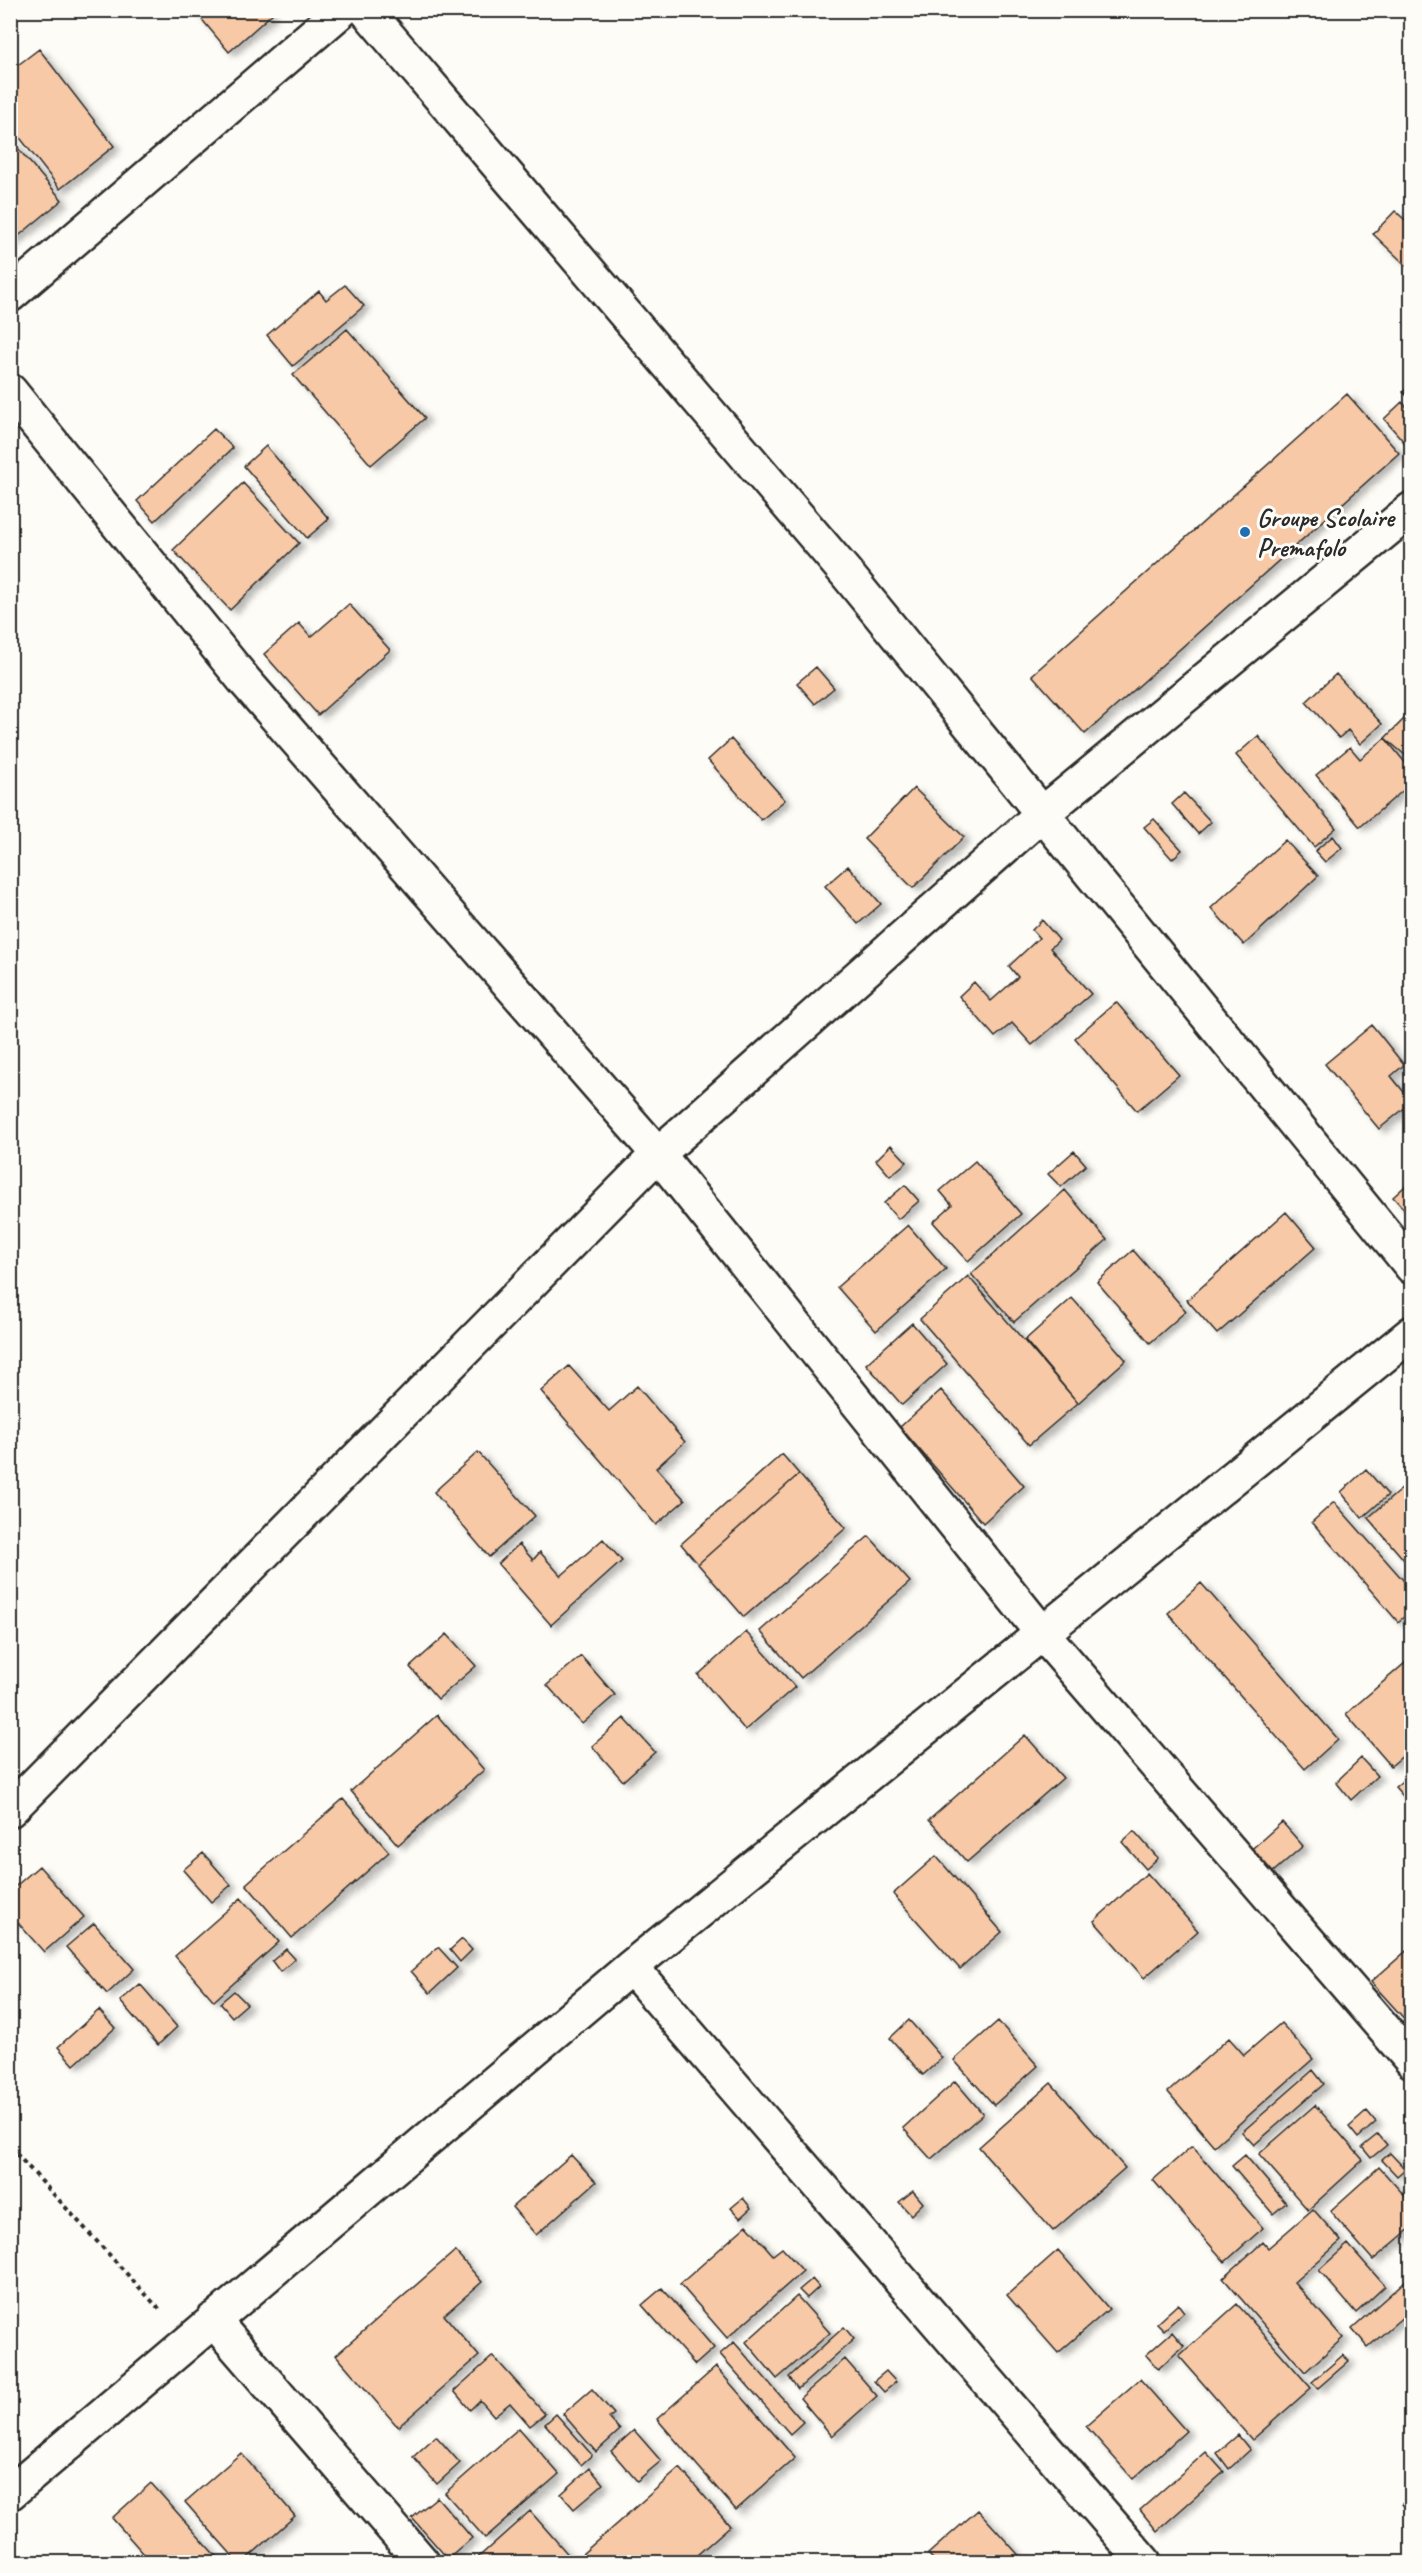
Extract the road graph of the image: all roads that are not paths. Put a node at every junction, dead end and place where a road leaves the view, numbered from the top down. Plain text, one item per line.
1 (342, 10) edge
2 (366, 10) edge
3 (10, 295) edge
4 (10, 391) edge
5 (1412, 509) edge
6 (1042, 814) junction
7 (658, 1154) junction
8 (1412, 1267) edge
9 (1412, 1333) edge
10 (1042, 1633) junction
11 (10, 1810) edge
12 (631, 1967) junction
13 (1412, 2061) edge
14 (213, 2320) junction
15 (10, 2493) edge
16 (422, 2562) edge
17 (1144, 2562) edge

1 - 3 street
2 - 6 street
4 - 7 street
5 - 6 street
6 - 7 street
6 - 8 street
7 - 10 street
7 - 11 street
9 - 10 street
10 - 12 street
10 - 13 street
12 - 14 street
12 - 17 street
14 - 15 street
14 - 16 street

